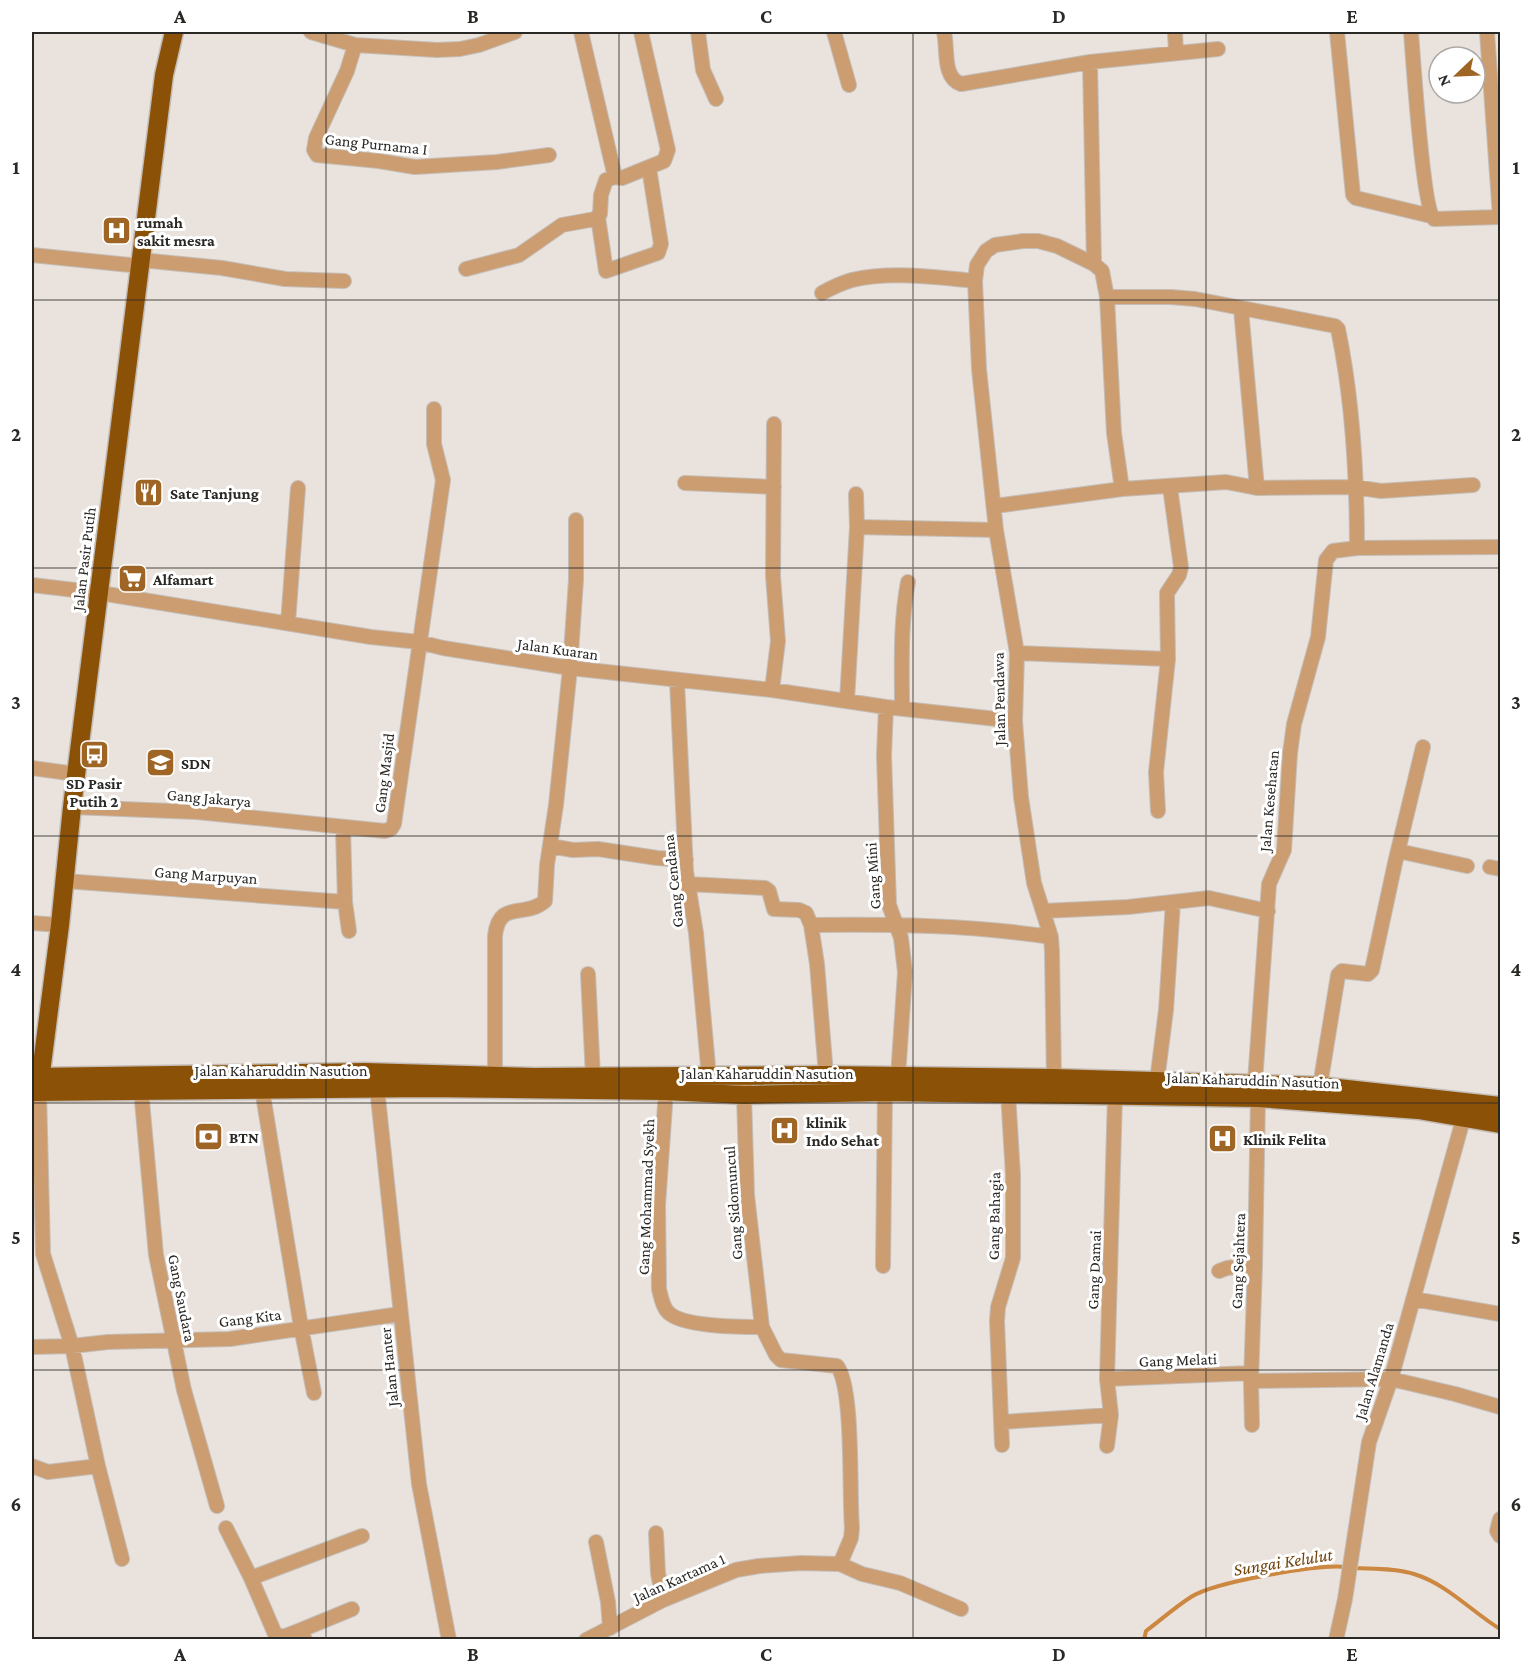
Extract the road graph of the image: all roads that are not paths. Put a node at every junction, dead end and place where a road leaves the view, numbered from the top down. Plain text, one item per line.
1 (174, 32) edge
2 (312, 32) edge
3 (515, 32) edge
4 (581, 32) edge
5 (640, 32) edge
6 (698, 32) edge
7 (834, 32) edge
8 (944, 32) edge
9 (1175, 32) edge
10 (1337, 32) edge
11 (1411, 32) edge
12 (1487, 32) edge
13 (355, 45) junction
14 (1218, 49) dead end
15 (1176, 54) junction
16 (1090, 62) junction
17 (849, 85) dead end
18 (716, 99) dead end
19 (549, 155) dead end
20 (649, 168) junction
21 (615, 177) junction
22 (1500, 185) edge
23 (1431, 216) junction
24 (598, 217) junction
25 (32, 255) edge
26 (140, 263) junction
27 (1094, 264) junction
28 (466, 269) dead end
29 (344, 281) dead end
30 (975, 282) junction
31 (822, 293) dead end
32 (1107, 297) junction
33 (1241, 309) junction
34 (434, 409) dead end
35 (774, 424) dead end
36 (684, 483) dead end
37 (1473, 485) dead end
38 (774, 487) junction
39 (1170, 487) junction
40 (1355, 487) junction
41 (298, 488) dead end
42 (1257, 488) junction
43 (1122, 489) junction
44 (856, 494) dead end
45 (995, 506) junction
46 (576, 520) dead end
47 (857, 526) junction
48 (996, 530) junction
49 (1500, 547) edge
50 (1357, 548) junction
51 (908, 582) dead end
52 (32, 585) edge
53 (100, 593) junction
54 (288, 623) junction
55 (419, 642) junction
56 (1017, 653) junction
57 (1168, 659) junction
58 (570, 668) junction
59 (677, 681) junction
60 (772, 690) junction
61 (847, 701) junction
62 (885, 707) junction
63 (902, 708) junction
64 (1015, 721) junction
65 (1423, 747) dead end
66 (32, 768) edge
67 (76, 774) junction
68 (72, 807) junction
69 (1158, 811) dead end
70 (343, 828) junction
71 (549, 846) junction
72 (1398, 851) junction
73 (686, 860) junction
74 (1467, 866) dead end
75 (65, 881) junction
76 (688, 884) junction
77 (345, 902) junction
78 (1173, 902) junction
79 (1268, 910) junction
80 (1043, 911) junction
81 (32, 924) edge
82 (897, 924) junction
83 (60, 925) junction
84 (811, 925) junction
85 (349, 931) dead end
86 (1051, 937) junction
87 (588, 974) dead end
88 (495, 1074) junction
89 (826, 1075) junction
90 (593, 1077) junction
91 (709, 1077) junction
92 (898, 1077) junction
93 (1054, 1078) junction
94 (1157, 1081) junction
95 (36, 1085) edge
96 (744, 1086) junction
97 (1320, 1086) junction
98 (377, 1088) junction
99 (262, 1089) junction
100 (141, 1090) junction
101 (1257, 1090) junction
102 (666, 1091) junction
103 (885, 1092) junction
104 (1008, 1093) junction
105 (1116, 1095) junction
106 (1500, 1106) edge
107 (1464, 1116) junction
108 (1500, 1124) edge
109 (1256, 1265) junction
110 (883, 1266) dead end
111 (1219, 1271) dead end
112 (1413, 1299) junction
113 (400, 1314) junction
114 (1500, 1314) edge
115 (762, 1327) junction
116 (300, 1328) junction
117 (173, 1341) junction
118 (72, 1346) junction
119 (32, 1347) edge
120 (1251, 1377) junction
121 (1107, 1379) junction
122 (1391, 1379) junction
123 (314, 1393) dead end
124 (1500, 1407) edge
125 (1111, 1415) junction
126 (1002, 1422) junction
127 (1252, 1425) dead end
128 (1002, 1445) dead end
129 (1107, 1446) dead end
130 (32, 1466) edge
131 (98, 1466) junction
132 (217, 1506) dead end
133 (1500, 1519) edge
134 (226, 1528) dead end
135 (656, 1533) dead end
136 (362, 1536) dead end
137 (1500, 1536) edge
138 (596, 1542) dead end
139 (123, 1559) dead end
140 (840, 1564) junction
141 (252, 1578) junction
142 (663, 1600) junction
143 (352, 1609) dead end
144 (961, 1609) dead end
145 (610, 1628) junction
146 (303, 1635) edge
147 (1338, 1639) edge
148 (449, 1640) edge
149 (586, 1640) edge

1 - 26 highway, Jalan Pasir Putih
2 - 13 street
3 - 13 street
4 - 21 street
5 - 20 street
6 - 18 street
7 - 17 street
8 - 16 street
9 - 15 street
10 - 23 street
11 - 23 street
12 - 22 street
13 - 19 street, Gang Purnama I
14 - 15 street
15 - 16 street
16 - 27 street
20 - 21 street
20 - 24 street
21 - 24 street
22 - 23 street
24 - 28 street
25 - 26 street
26 - 29 street
26 - 53 highway, Jalan Pasir Putih
27 - 30 street
27 - 32 street
30 - 31 street
30 - 45 street, Jalan Pendawa
32 - 33 street
32 - 43 street
33 - 40 street
33 - 42 street
34 - 55 street, Gang Masjid
35 - 38 street
36 - 38 street
37 - 40 street
38 - 60 street
39 - 42 street
39 - 43 street
39 - 57 street
40 - 42 street
40 - 50 street
41 - 54 street
43 - 45 street
44 - 47 street
45 - 48 street, Jalan Pendawa
46 - 58 street
47 - 48 street
47 - 61 street
48 - 56 street, Jalan Pendawa
49 - 50 street, Jalan Kesehatan
50 - 79 street, Jalan Kesehatan
51 - 63 street
52 - 53 street, Jalan Kuaran
53 - 54 street, Jalan Kuaran
53 - 67 highway, Jalan Pasir Putih
54 - 55 street, Jalan Kuaran
55 - 58 street, Jalan Kuaran
55 - 70 street, Gang Masjid
56 - 57 street
56 - 64 street, Jalan Pendawa
57 - 69 street
58 - 59 street, Jalan Kuaran
58 - 71 street
59 - 60 street, Jalan Kuaran
59 - 73 street, Gang Cendana
60 - 61 street, Jalan Kuaran
61 - 62 street, Jalan Kuaran
62 - 63 street, Jalan Kuaran
62 - 82 street, Gang Mini
63 - 64 street, Jalan Kuaran
64 - 80 street, Jalan Pendawa
65 - 72 street
66 - 67 street
67 - 68 highway, Jalan Pasir Putih
68 - 70 street, Gang Jakarya
68 - 75 highway, Jalan Pasir Putih
70 - 77 street
71 - 73 street
71 - 88 street
72 - 74 street
72 - 97 street
73 - 76 street, Gang Cendana
75 - 77 street, Gang Marpuyan
75 - 83 highway, Jalan Pasir Putih
76 - 84 street
76 - 91 street, Gang Cendana
77 - 85 street
78 - 79 street
78 - 80 street
78 - 94 street
79 - 101 street, Jalan Kesehatan
80 - 86 street, Jalan Pendawa
81 - 83 street
82 - 84 street
82 - 86 street
82 - 92 street, Gang Mini
83 - 95 highway, Jalan Pasir Putih
84 - 89 street
86 - 93 street, Jalan Pendawa
87 - 90 street
88 - 90 highway, Jalan Kaharuddin Nasution
88 - 95 highway, Jalan Kaharuddin Nasution
89 - 92 highway, Jalan Kaharuddin Nasution
89 - 96 highway, Jalan Kaharuddin Nasution
90 - 91 highway, Jalan Kaharuddin Nasution
91 - 96 highway, Jalan Kaharuddin Nasution
92 - 93 highway, Jalan Kaharuddin Nasution
93 - 94 highway, Jalan Kaharuddin Nasution
94 - 101 highway, Jalan Kaharuddin Nasution
95 - 100 highway, Jalan Kaharuddin Nasution
95 - 118 street
96 - 102 highway, Jalan Kaharuddin Nasution
96 - 103 highway, Jalan Kaharuddin Nasution
96 - 115 street, Gang Sidomuncul
97 - 101 highway, Jalan Kaharuddin Nasution
97 - 106 highway, Jalan Kaharuddin Nasution
98 - 99 highway, Jalan Kaharuddin Nasution
98 - 102 highway, Jalan Kaharuddin Nasution
98 - 113 street, Jalan Hanter
99 - 100 highway, Jalan Kaharuddin Nasution
99 - 116 street
100 - 117 street, Gang Saudara
101 - 105 highway, Jalan Kaharuddin Nasution
101 - 107 highway, Jalan Kaharuddin Nasution
101 - 109 street, Gang Sejahtera
102 - 115 street, Gang Mohammad Syekh
103 - 104 highway, Jalan Kaharuddin Nasution
103 - 110 street
104 - 105 highway, Jalan Kaharuddin Nasution
104 - 126 street, Gang Bahagia
105 - 121 street, Gang Damai
107 - 108 highway, Jalan Kaharuddin Nasution
107 - 112 street, Jalan Alamanda
109 - 111 street
109 - 120 street, Gang Sejahtera
112 - 114 street
112 - 122 street, Jalan Alamanda
113 - 116 street, Gang Kita
113 - 148 street, Jalan Hanter
115 - 140 street
116 - 117 street, Gang Kita
116 - 123 street
117 - 118 street, Gang Kita
117 - 132 street, Gang Saudara
118 - 119 street, Gang Kita
118 - 131 street
120 - 121 street, Gang Melati
120 - 122 street, Gang Melati
120 - 127 street, Gang Sejahtera
121 - 125 street, Gang Damai
122 - 124 street, Gang Melati
122 - 147 street, Jalan Alamanda
125 - 126 street
125 - 129 street, Gang Damai
126 - 128 street, Gang Bahagia
130 - 131 street
131 - 139 street
133 - 137 street
134 - 141 street
135 - 142 street
136 - 141 street
138 - 145 street
140 - 142 street, Jalan Kartama 1
140 - 144 street, Jalan Kartama 1
141 - 146 street
142 - 145 street, Jalan Kartama 1
143 - 146 street
145 - 149 street, Jalan Kartama 1

